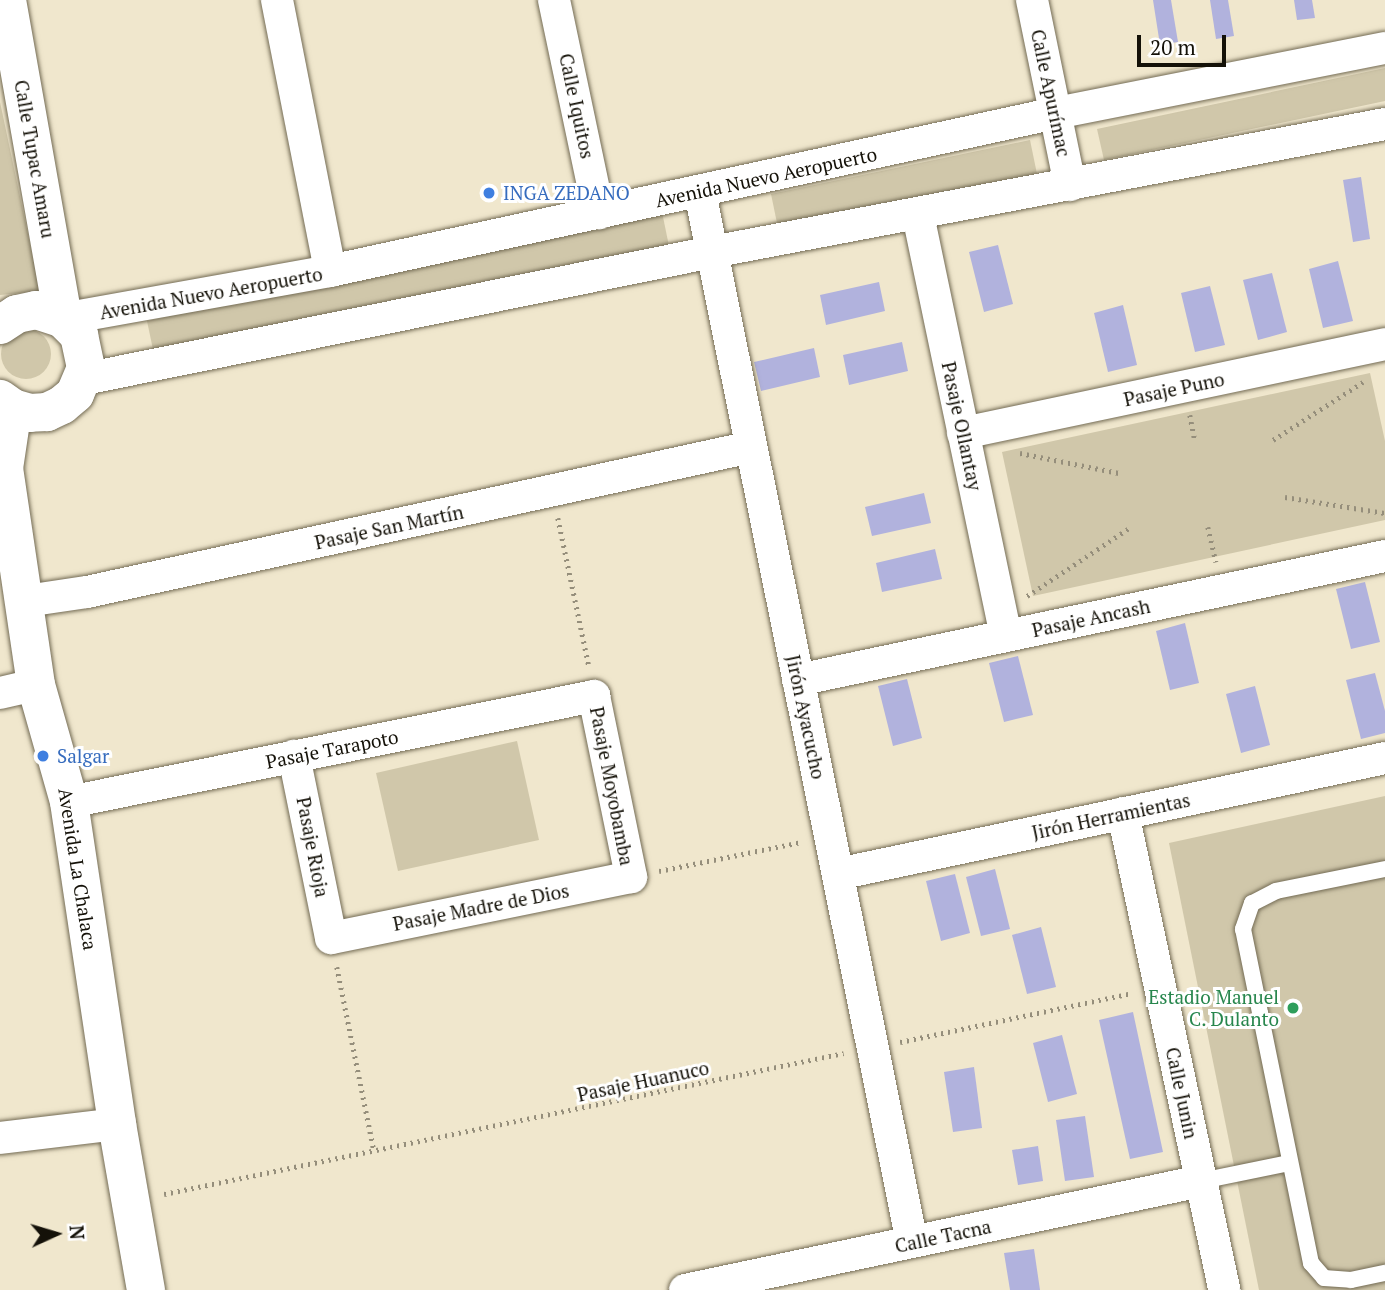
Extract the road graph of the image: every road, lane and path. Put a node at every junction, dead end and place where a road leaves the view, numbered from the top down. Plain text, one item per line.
1 (6, 0) edge
2 (277, 0) edge
3 (554, 0) edge
4 (1032, 0) edge
5 (1385, 48) edge
6 (1056, 113) junction
7 (1385, 124) edge
8 (1070, 185) junction
9 (700, 192) junction
10 (600, 213) junction
11 (918, 215) junction
12 (712, 252) junction
13 (330, 271) junction
14 (63, 319) junction
15 (0, 325) edge
16 (1385, 344) edge
17 (1374, 375) dead end
18 (83, 379) junction
19 (7, 403) edge
20 (963, 433) junction
21 (1273, 440) dead end
22 (751, 447) junction
23 (1016, 452) dead end
24 (1119, 473) dead end
25 (553, 491) junction
26 (1286, 497) dead end
27 (1385, 513) edge
28 (1131, 527) dead end
29 (1385, 556) edge
30 (26, 601) junction
31 (1003, 625) junction
32 (798, 680) junction
33 (18, 689) edge
34 (594, 696) junction
35 (294, 756) junction
36 (1385, 758) edge
37 (69, 802) junction
38 (1123, 813) junction
39 (830, 836) junction
40 (1385, 869) edge
41 (838, 874) junction
42 (631, 877) junction
43 (331, 938) junction
44 (1160, 988) junction
45 (872, 1047) junction
46 (117, 1125) junction
47 (0, 1138) edge
48 (374, 1151) junction
49 (1289, 1163) junction
50 (1201, 1181) junction
51 (131, 1201) junction
52 (912, 1242) junction
53 (1385, 1273) edge
54 (146, 1290) edge
55 (685, 1290) edge
56 (1224, 1290) edge

1 - 14 street, Calle Tupac Amaru
2 - 13 street
3 - 10 street, Calle Iquitos
4 - 6 street, Calle Apurímac
5 - 6 street, Avenida Nuevo Aeropuerto
6 - 8 street, Calle Apurímac
6 - 9 street, Avenida Nuevo Aeropuerto
7 - 8 street
8 - 11 street
9 - 10 street, Avenida Nuevo Aeropuerto
9 - 12 street, Jirón Ayacucho
10 - 13 street, Avenida Nuevo Aeropuerto
11 - 12 street
11 - 20 street, Pasaje Ollantay
12 - 18 street
12 - 22 street, Jirón Ayacucho
13 - 14 street, Avenida Nuevo Aeropuerto
14 - 15 street
14 - 18 street
16 - 20 street, Pasaje Puno
17 - 21 path
18 - 19 street
19 - 30 street, Avenida La Chalaca
20 - 31 street, Pasaje Ollantay
22 - 25 street, Pasaje San Martín
22 - 32 street, Jirón Ayacucho
23 - 24 path
25 - 30 street, Pasaje San Martín
25 - 34 path
26 - 27 path
28 - 31 path
29 - 31 street, Pasaje Ancash
30 - 33 street, Avenida La Chalaca
31 - 32 street, Pasaje Ancash
32 - 39 street, Jirón Ayacucho
33 - 37 street, Avenida La Chalaca
34 - 35 street, Pasaje Tarapoto
34 - 42 street, Pasaje Moyobamba
35 - 37 street, Pasaje Tarapoto
35 - 43 street, Pasaje Rioja
36 - 38 street, Jirón Herramientas
37 - 46 street, Avenida La Chalaca
38 - 41 street, Jirón Herramientas
38 - 44 street, Calle Junin
39 - 41 street, Jirón Ayacucho
39 - 42 path
40 - 49 lane
41 - 45 street, Jirón Ayacucho
42 - 43 street, Pasaje Madre de Dios
43 - 48 path
44 - 45 path, Pasaje Huanuco
44 - 50 street, Calle Junin
45 - 48 path, Pasaje Huanuco
45 - 52 street, Jirón Ayacucho
46 - 47 street
46 - 51 street, Avenida La Chalaca
48 - 51 path, Pasaje Huanuco
49 - 50 lane
49 - 53 lane
50 - 52 street, Calle Tacna
50 - 56 street, Calle Junin
51 - 54 street, Avenida La Chalaca
52 - 55 street, Calle Tacna

